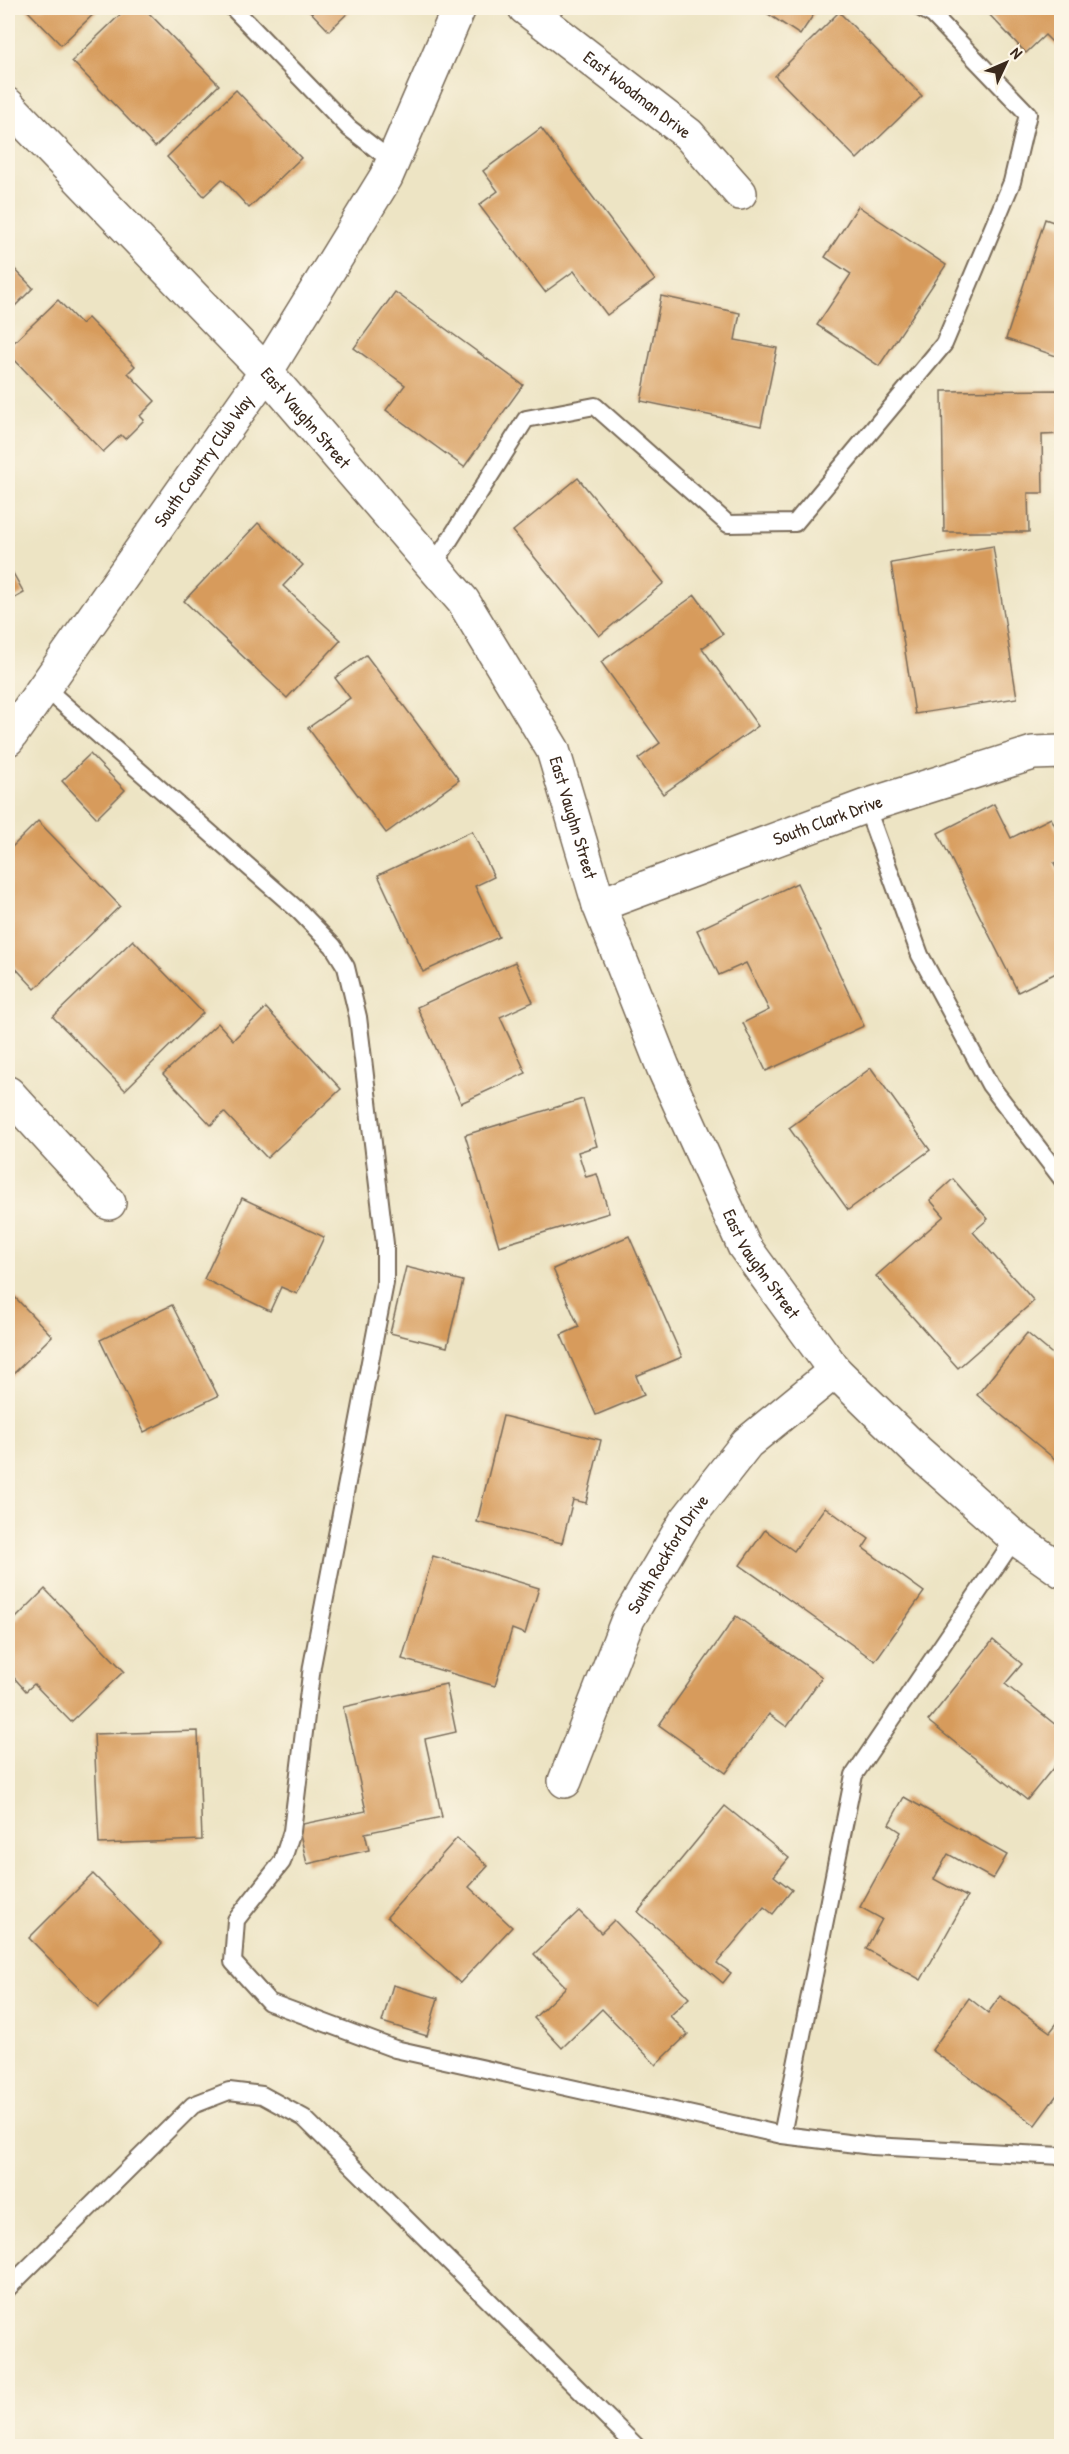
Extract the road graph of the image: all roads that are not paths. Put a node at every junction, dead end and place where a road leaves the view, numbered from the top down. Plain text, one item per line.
1 (233, 8) edge
2 (459, 8) edge
3 (525, 8) edge
4 (921, 8) edge
5 (8, 105) edge
6 (393, 162) junction
7 (740, 193) dead end
8 (266, 372) junction
9 (433, 566) junction
10 (44, 687) junction
11 (8, 739) edge
12 (1062, 752) edge
13 (866, 806) junction
14 (599, 905) junction
15 (8, 1093) edge
16 (1062, 1179) edge
17 (109, 1203) dead end
18 (835, 1371) junction
19 (1015, 1538) junction
20 (1062, 1571) edge
21 (565, 1782) dead end
22 (782, 2135) junction
23 (1062, 2156) edge
24 (8, 2288) edge
25 (636, 2446) edge

1 - 6 lane
2 - 6 street, South Country Club Way
3 - 7 street, East Woodman Drive
4 - 9 lane
5 - 8 street, East Vaughn Street
6 - 8 street, South Country Club Way
8 - 9 street, East Vaughn Street
8 - 10 street, South Country Club Way
9 - 14 street, East Vaughn Street
10 - 11 street, South Country Club Way
10 - 22 lane
12 - 13 street, South Clark Drive
13 - 14 street, South Clark Drive
13 - 16 lane
14 - 18 street, East Vaughn Street
15 - 17 street
18 - 19 street, East Vaughn Street
18 - 21 street, South Rockford Drive
19 - 20 street, East Vaughn Street
19 - 22 lane
22 - 23 lane
24 - 25 lane

